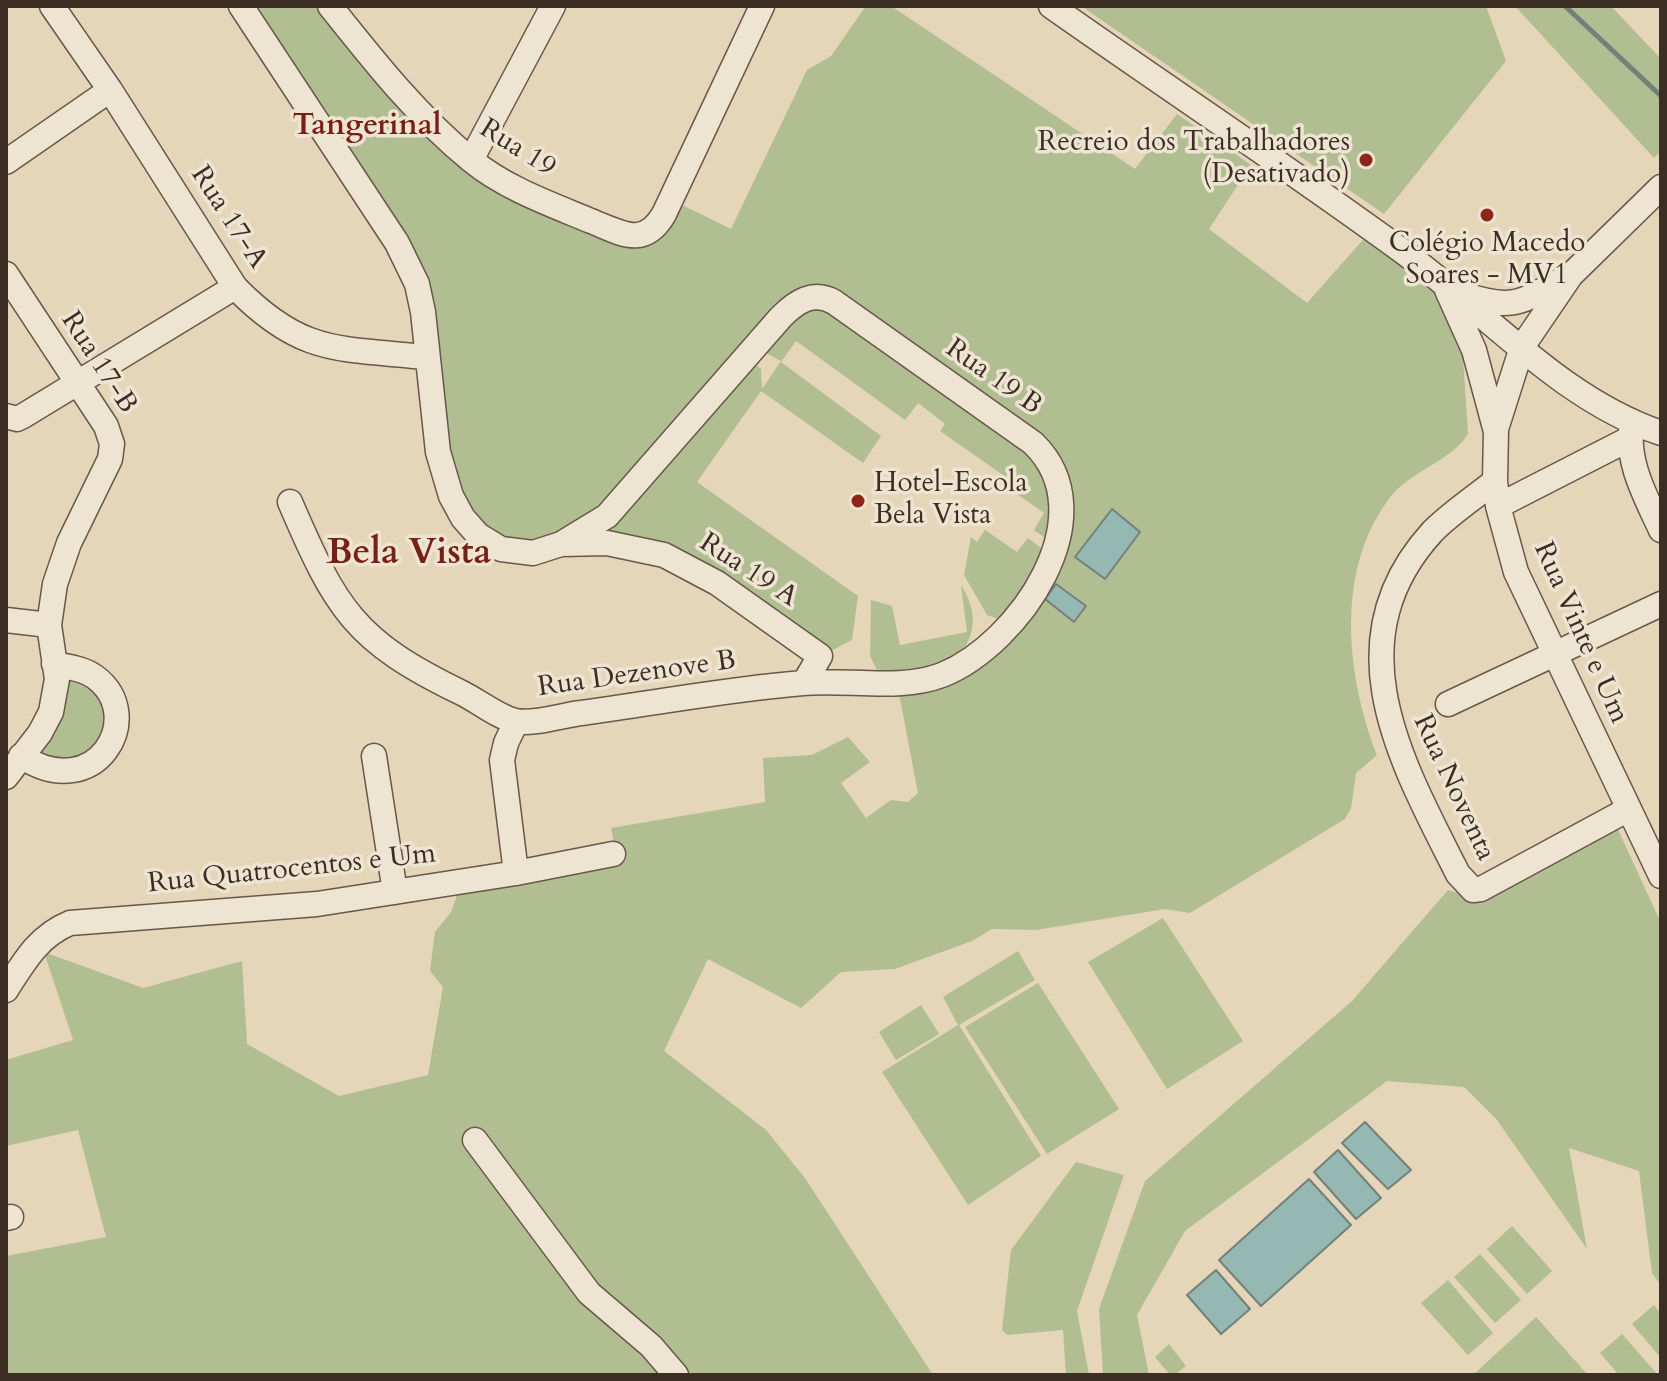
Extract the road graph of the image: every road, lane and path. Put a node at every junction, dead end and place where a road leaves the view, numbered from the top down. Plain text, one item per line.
1 (52, 6) edge
2 (241, 6) edge
3 (330, 6) edge
4 (553, 6) edge
5 (762, 6) edge
6 (1051, 6) edge
7 (110, 90) junction
8 (471, 160) junction
9 (6, 162) edge
10 (1661, 187) edge
11 (6, 274) edge
12 (1571, 275) junction
13 (235, 287) junction
14 (1446, 288) junction
15 (1522, 347) junction
16 (426, 357) junction
17 (76, 385) junction
18 (15, 416) edge
19 (1496, 429) junction
20 (1630, 431) junction
21 (1661, 433) edge
22 (1495, 481) junction
23 (290, 502) dead end
24 (1498, 506) junction
25 (607, 516) junction
26 (1661, 530) edge
27 (607, 543) junction
28 (561, 544) junction
29 (1661, 604) edge
30 (6, 620) edge
31 (49, 625) junction
32 (1554, 654) junction
33 (54, 664) junction
34 (804, 683) junction
35 (1448, 704) dead end
36 (516, 722) junction
37 (21, 756) junction
38 (374, 756) dead end
39 (6, 777) edge
40 (1627, 810) junction
41 (613, 854) dead end
42 (516, 873) junction
43 (1661, 876) edge
44 (395, 892) junction
45 (6, 990) edge
46 (475, 1140) dead end
47 (676, 1375) edge

1 - 7 street, Rua 17-A
2 - 16 street
3 - 8 street, Rua 19
4 - 8 street
5 - 8 street, Rua 19
6 - 14 street
7 - 9 street
7 - 13 street, Rua 17-A
10 - 12 street
11 - 17 street, Rua 17-B
12 - 14 street
12 - 15 street, Rua Vinte e Um
13 - 16 street, Rua 17-A
13 - 17 street
14 - 15 street
14 - 19 street
15 - 19 street, Rua Vinte e Um
15 - 20 street
16 - 28 street
17 - 18 street
17 - 31 street, Rua 17-B
19 - 22 street, Rua Vinte e Um
20 - 21 street
20 - 24 street
20 - 26 street
22 - 24 street, Rua Vinte e Um
22 - 40 street, Rua Noventa
23 - 36 street, Rua Dezenove B
24 - 32 street, Rua Vinte e Um
25 - 27 street
25 - 28 street, Rua 19 B
25 - 34 street, Rua 19 B
27 - 28 street
27 - 34 street, Rua 19 A
29 - 32 street, Rua Noventa
30 - 31 street
31 - 33 street
32 - 35 street, Rua Noventa
32 - 40 street, Rua Vinte e Um
33 - 37 street
33 - 37 street
34 - 36 street, Rua Dezenove B
36 - 42 street
37 - 39 street
38 - 44 street
40 - 43 street, Rua Vinte e Um
41 - 42 street, Rua Quatrocentos e Um
42 - 44 street, Rua Quatrocentos e Um
44 - 45 street, Rua Quatrocentos e Um
46 - 47 street

